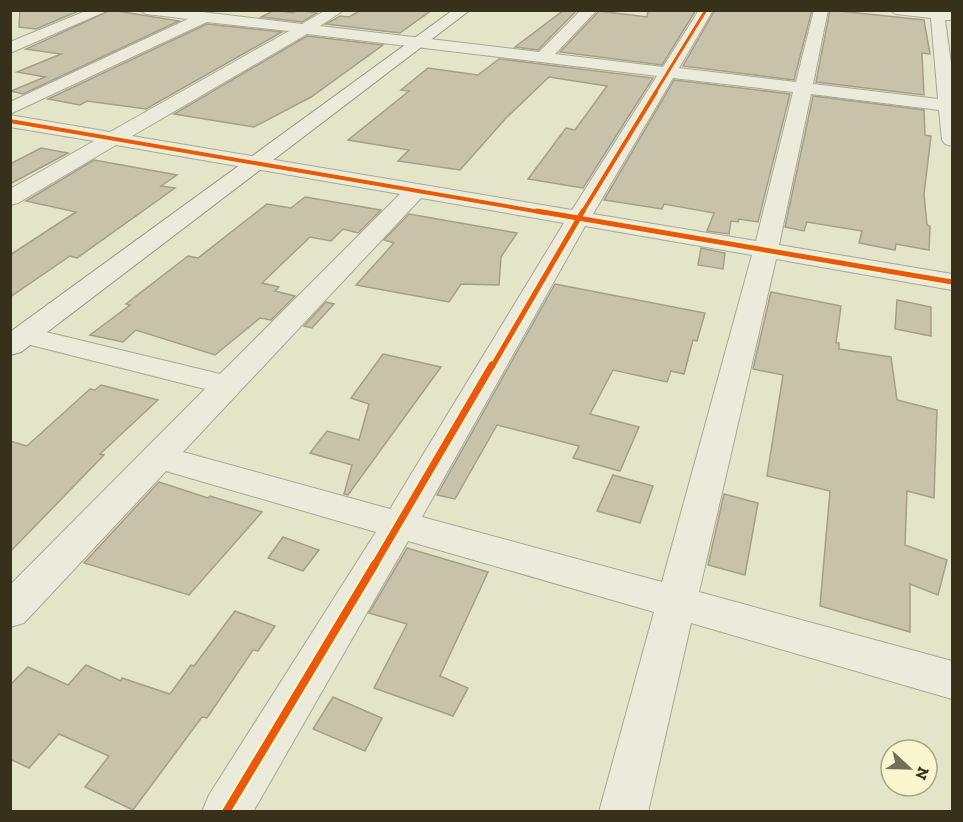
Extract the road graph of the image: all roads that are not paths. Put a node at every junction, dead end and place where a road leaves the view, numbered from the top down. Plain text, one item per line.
1 (102, 10) edge
2 (146, 10) edge
3 (337, 10) edge
4 (463, 10) edge
5 (590, 10) edge
6 (705, 10) edge
7 (821, 10) edge
8 (896, 10) edge
9 (213, 14) edge
10 (942, 14) edge
11 (305, 29) junction
12 (420, 42) junction
13 (10, 48) edge
14 (543, 57) junction
15 (666, 72) junction
16 (802, 89) junction
17 (951, 106) edge
18 (10, 109) edge
19 (10, 121) edge
20 (115, 138) junction
21 (952, 141) edge
22 (258, 162) junction
23 (416, 190) junction
24 (10, 198) edge
25 (579, 218) junction
26 (766, 250) junction
27 (952, 282) edge
28 (18, 341) edge
29 (227, 385) junction
30 (158, 457) junction
31 (399, 525) junction
32 (678, 604) junction
33 (10, 611) edge
34 (952, 680) edge
35 (226, 812) edge
36 (623, 812) edge

1 - 13 street
2 - 9 street
3 - 11 street
4 - 12 street
5 - 14 street
6 - 15 street
7 - 16 street
8 - 10 street
9 - 11 street
9 - 18 street
10 - 17 street
11 - 12 street
11 - 20 street
12 - 14 street
12 - 22 street
14 - 15 street
15 - 16 street
15 - 25 street
16 - 17 street
16 - 26 street
17 - 21 street
19 - 20 street
20 - 22 street
20 - 24 street
22 - 23 street
22 - 28 street
23 - 25 street
23 - 29 street
25 - 26 street
25 - 31 street
26 - 27 street
26 - 32 street
28 - 29 street
29 - 30 street
30 - 31 street
30 - 33 street
31 - 32 street
31 - 35 street
32 - 34 street
32 - 36 street

